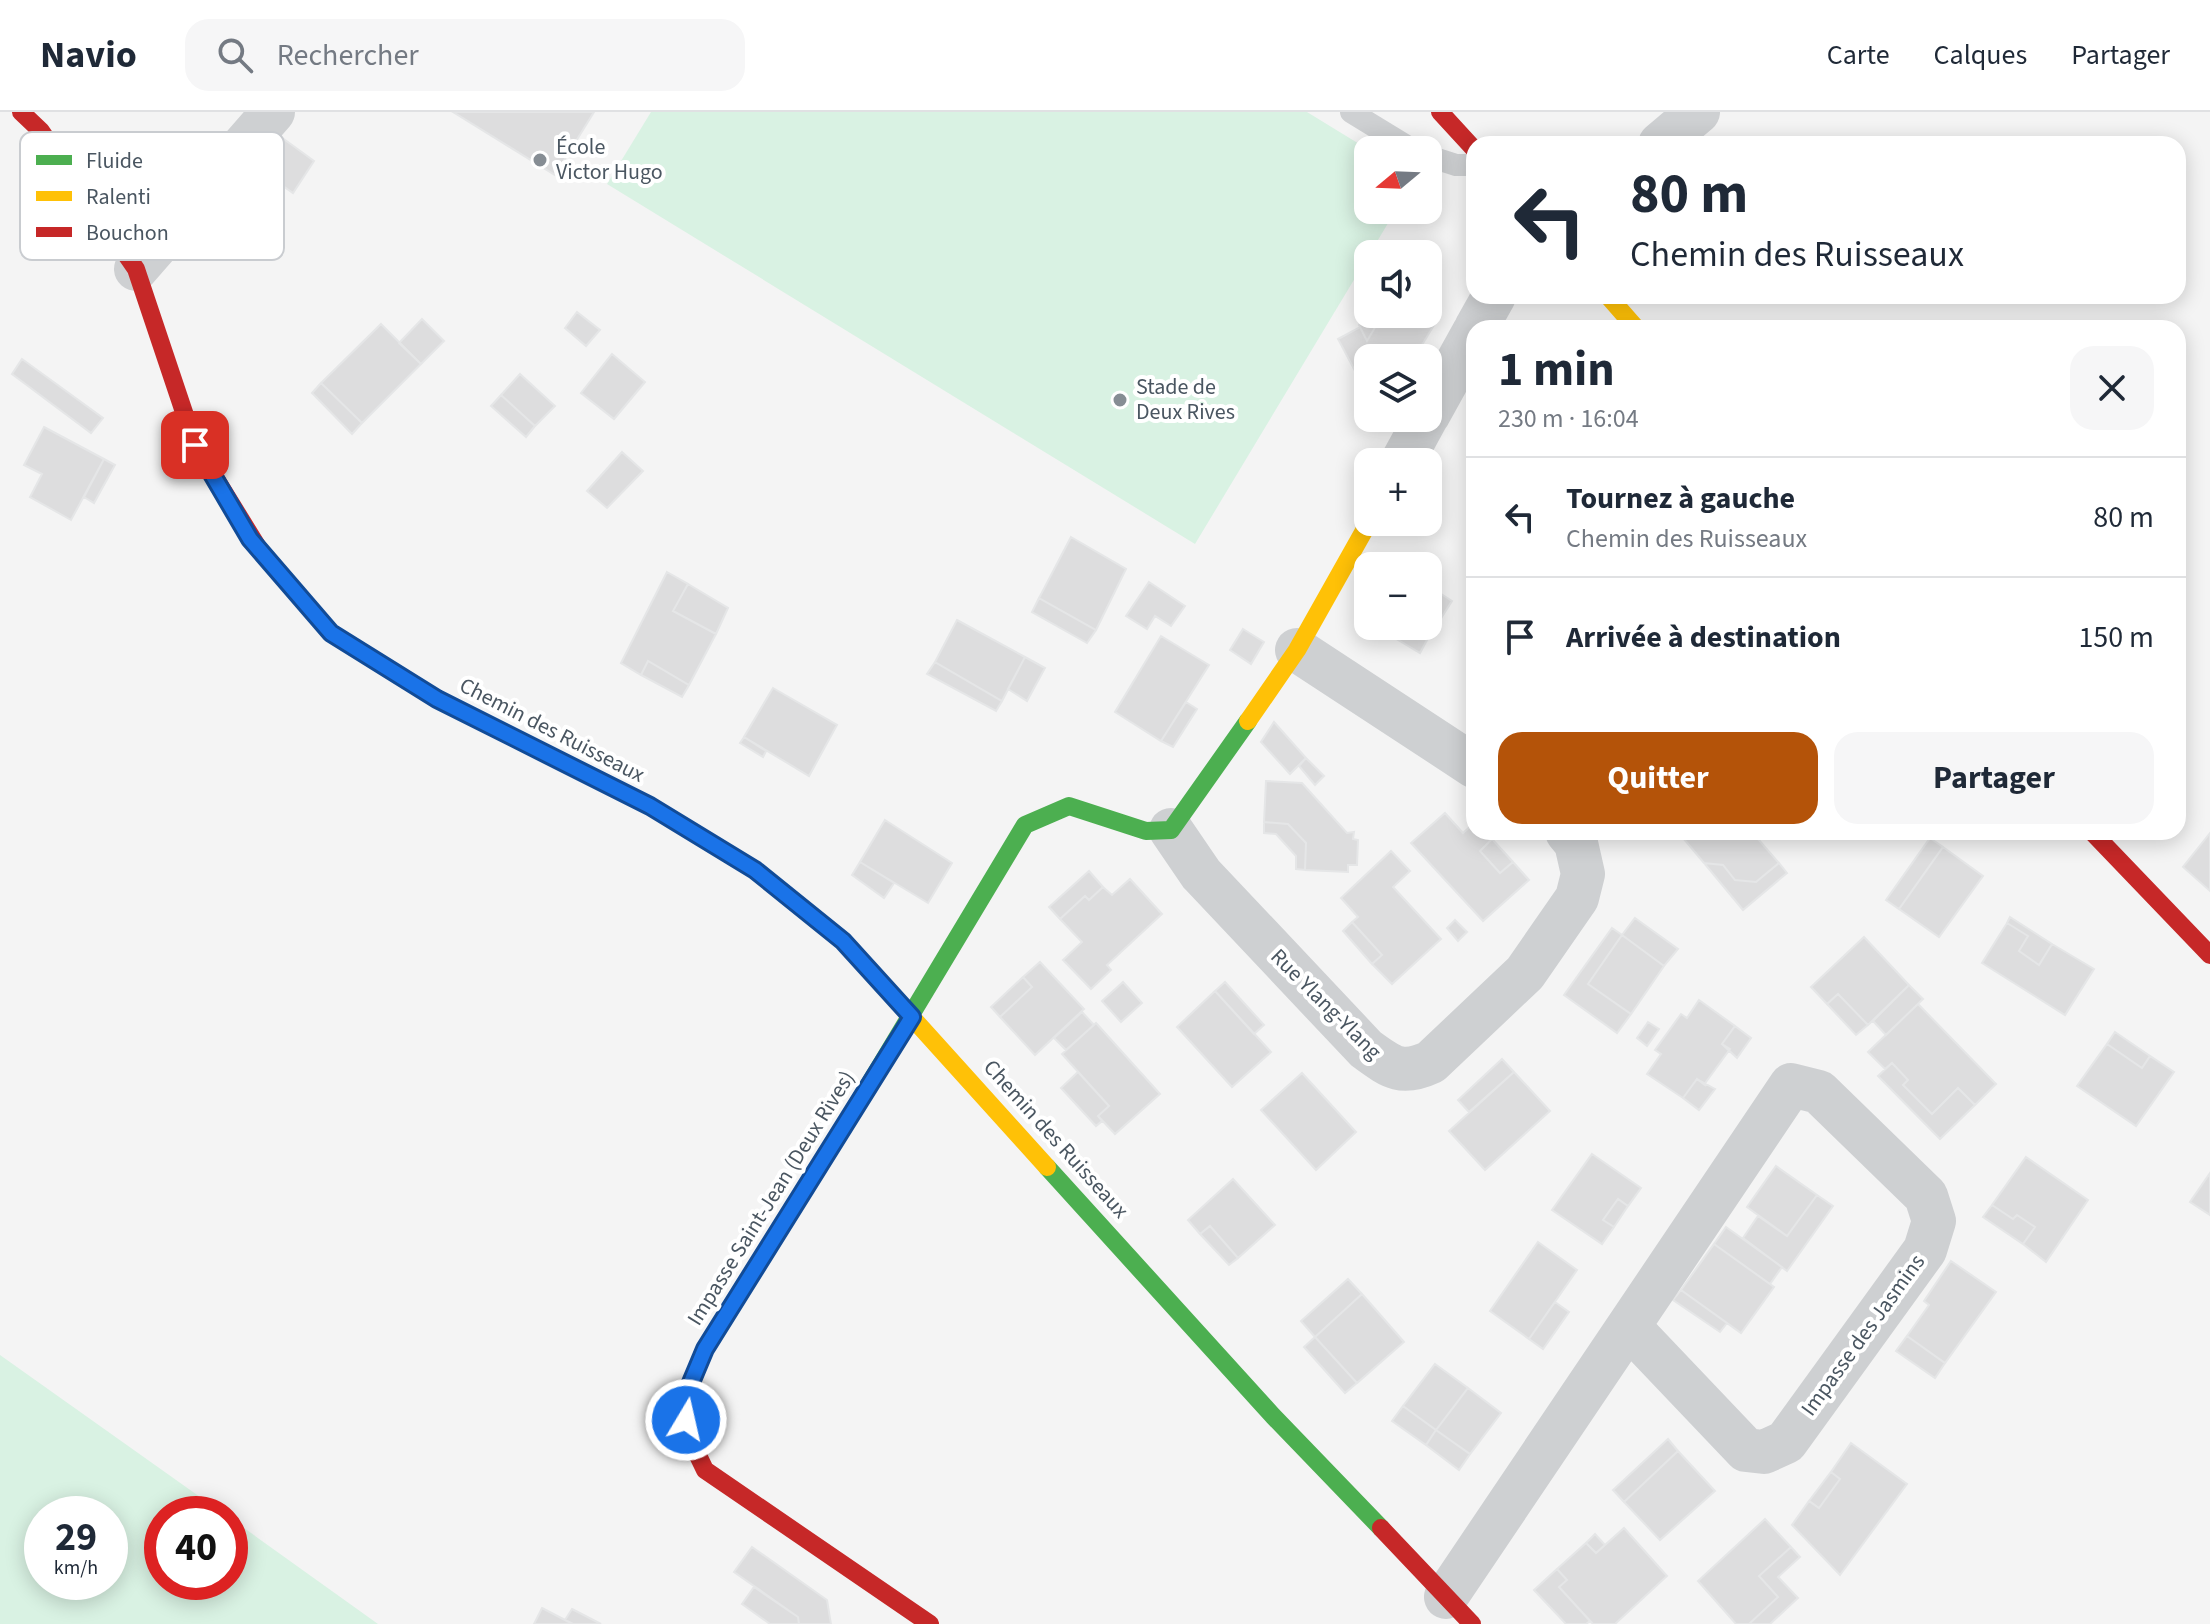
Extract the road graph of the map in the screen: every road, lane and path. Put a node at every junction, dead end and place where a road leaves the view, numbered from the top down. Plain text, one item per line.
1 (21, 112) edge
2 (273, 112) edge
3 (1351, 112) edge
4 (1440, 112) edge
5 (1698, 112) edge
6 (42, 132) edge
7 (256, 132) edge
8 (1390, 136) edge
9 (1670, 136) edge
10 (1466, 140) edge
11 (1442, 160) edge
12 (1466, 165) edge
13 (130, 260) edge
14 (144, 260) edge
15 (136, 269) junction
16 (1615, 304) edge
17 (1629, 320) edge
18 (1466, 346) edge
19 (1442, 389) edge
20 (1361, 536) edge
21 (1297, 650) junction
22 (1466, 761) edge
23 (1171, 830) junction
24 (1574, 840) edge
25 (2099, 840) edge
26 (2210, 955) edge
27 (912, 1017) junction
28 (1629, 1327) junction
29 (1459, 1610) edge
30 (930, 1624) edge

1 - 6 street, Chemin des Ruisseaux
2 - 7 street
3 - 8 lane
4 - 10 street
5 - 9 street
11 - 12 lane
13 - 15 street, Chemin des Ruisseaux
14 - 15 street
15 - 27 street, Chemin des Ruisseaux
16 - 17 street
18 - 19 street
20 - 21 street
21 - 22 street
21 - 23 street
23 - 24 street, Rue Ylang-Ylang
23 - 27 street
25 - 26 street
27 - 29 street, Chemin des Ruisseaux
27 - 30 street, Impasse Saint-Jean (Deux Rives)
28 - 28 street, Impasse des Jasmins
28 - 29 street, Impasse des Jasmins

